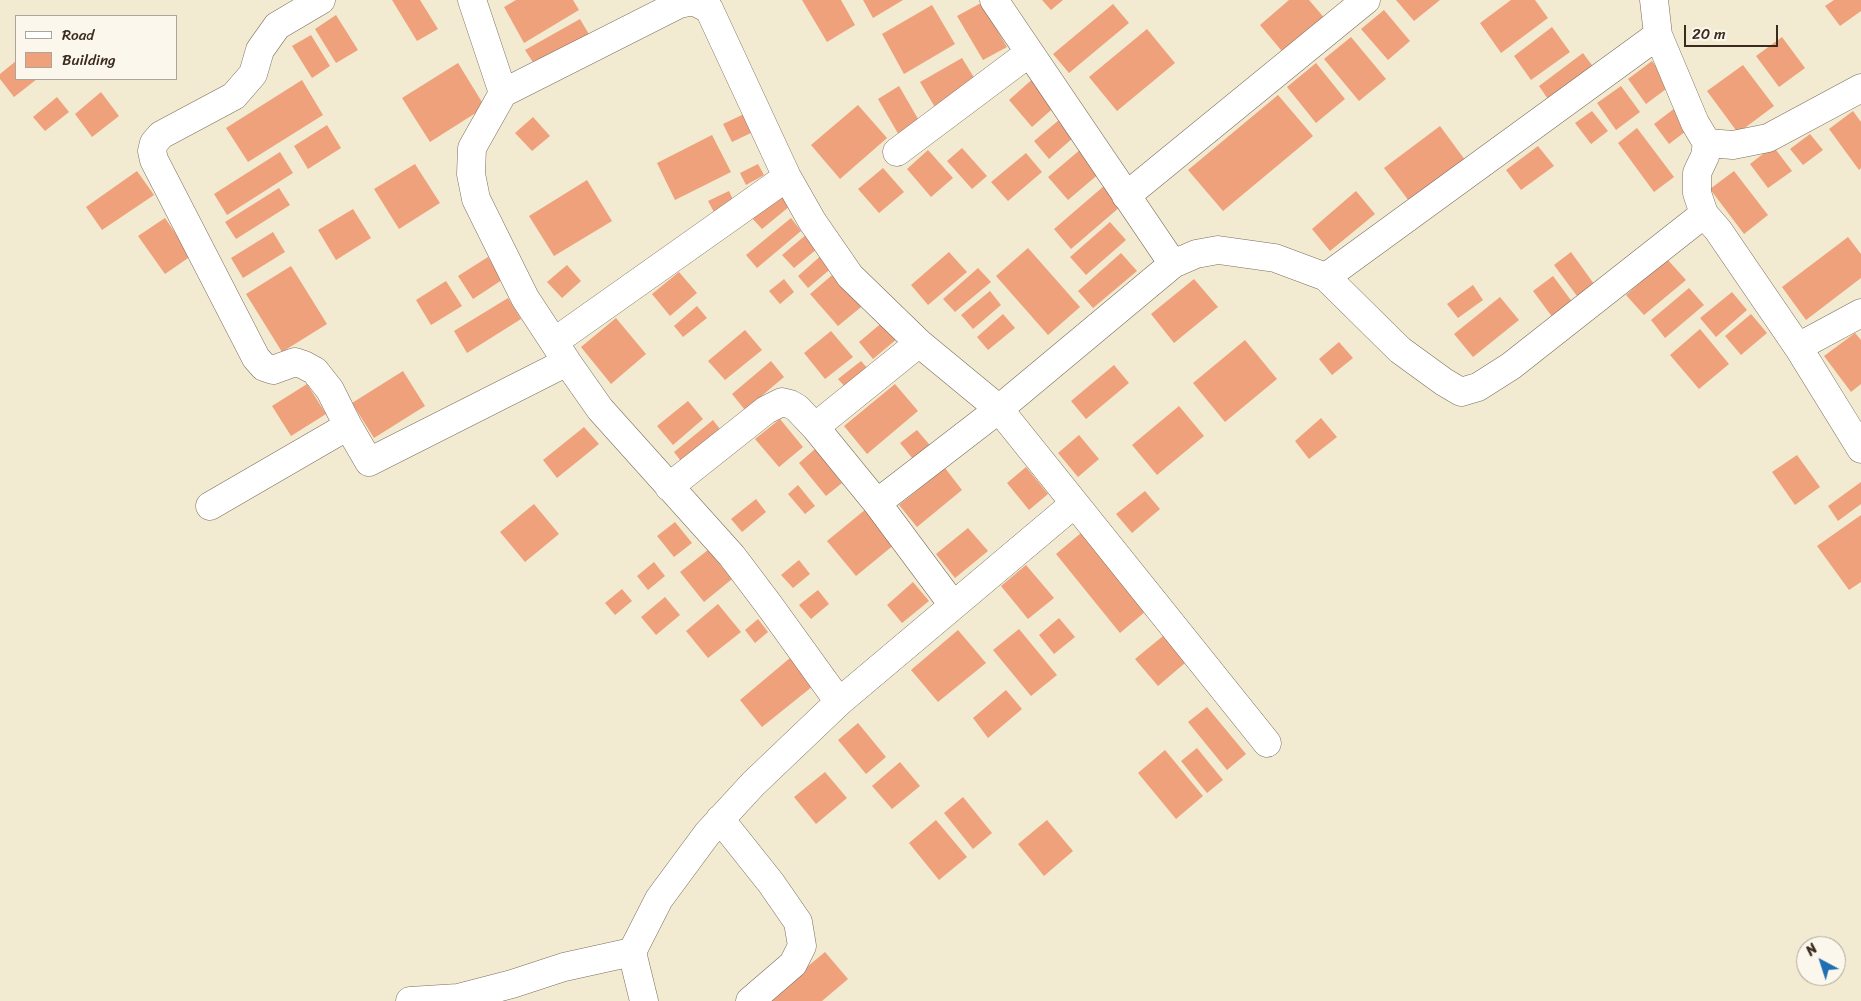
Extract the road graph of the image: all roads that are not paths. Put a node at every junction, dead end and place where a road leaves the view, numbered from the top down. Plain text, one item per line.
1 (321, 0) edge
2 (472, 0) edge
3 (994, 0) edge
4 (1366, 0) edge
5 (1654, 0) edge
6 (711, 4) edge
7 (1658, 35) junction
8 (1029, 53) junction
9 (1861, 88) edge
10 (503, 93) junction
11 (1707, 143) junction
12 (897, 152) dead end
13 (787, 177) junction
14 (1126, 196) junction
15 (1704, 214) junction
16 (1173, 264) junction
17 (1326, 277) junction
18 (1861, 313) edge
19 (919, 343) junction
20 (1798, 347) junction
21 (560, 352) junction
22 (999, 409) junction
23 (1851, 412) edge
24 (348, 426) junction
25 (815, 427) junction
26 (1861, 449) edge
27 (669, 487) junction
28 (877, 503) junction
29 (1074, 504) junction
30 (210, 506) dead end
31 (953, 605) junction
32 (839, 702) junction
33 (1267, 743) dead end
34 (720, 820) junction
35 (632, 952) junction
36 (410, 1001) edge
37 (644, 1001) edge
38 (750, 1001) edge

1 - 24 street
2 - 10 street
3 - 8 street
4 - 14 street
5 - 7 street
6 - 10 street
6 - 13 street
7 - 11 street
7 - 17 street
8 - 12 street
8 - 14 street
9 - 11 street
10 - 21 street
11 - 15 street
13 - 19 street
13 - 21 street
14 - 16 street
15 - 17 street
15 - 20 street
16 - 17 street
16 - 22 street
18 - 20 street
19 - 22 street
19 - 25 street
20 - 23 street
21 - 24 street
21 - 27 street
22 - 28 street
22 - 29 street
23 - 26 street
24 - 30 street
25 - 27 street
25 - 28 street
27 - 32 street
28 - 31 street
29 - 31 street
29 - 33 street
31 - 32 street
32 - 34 street
34 - 35 street
34 - 38 street
35 - 36 street
35 - 37 street

